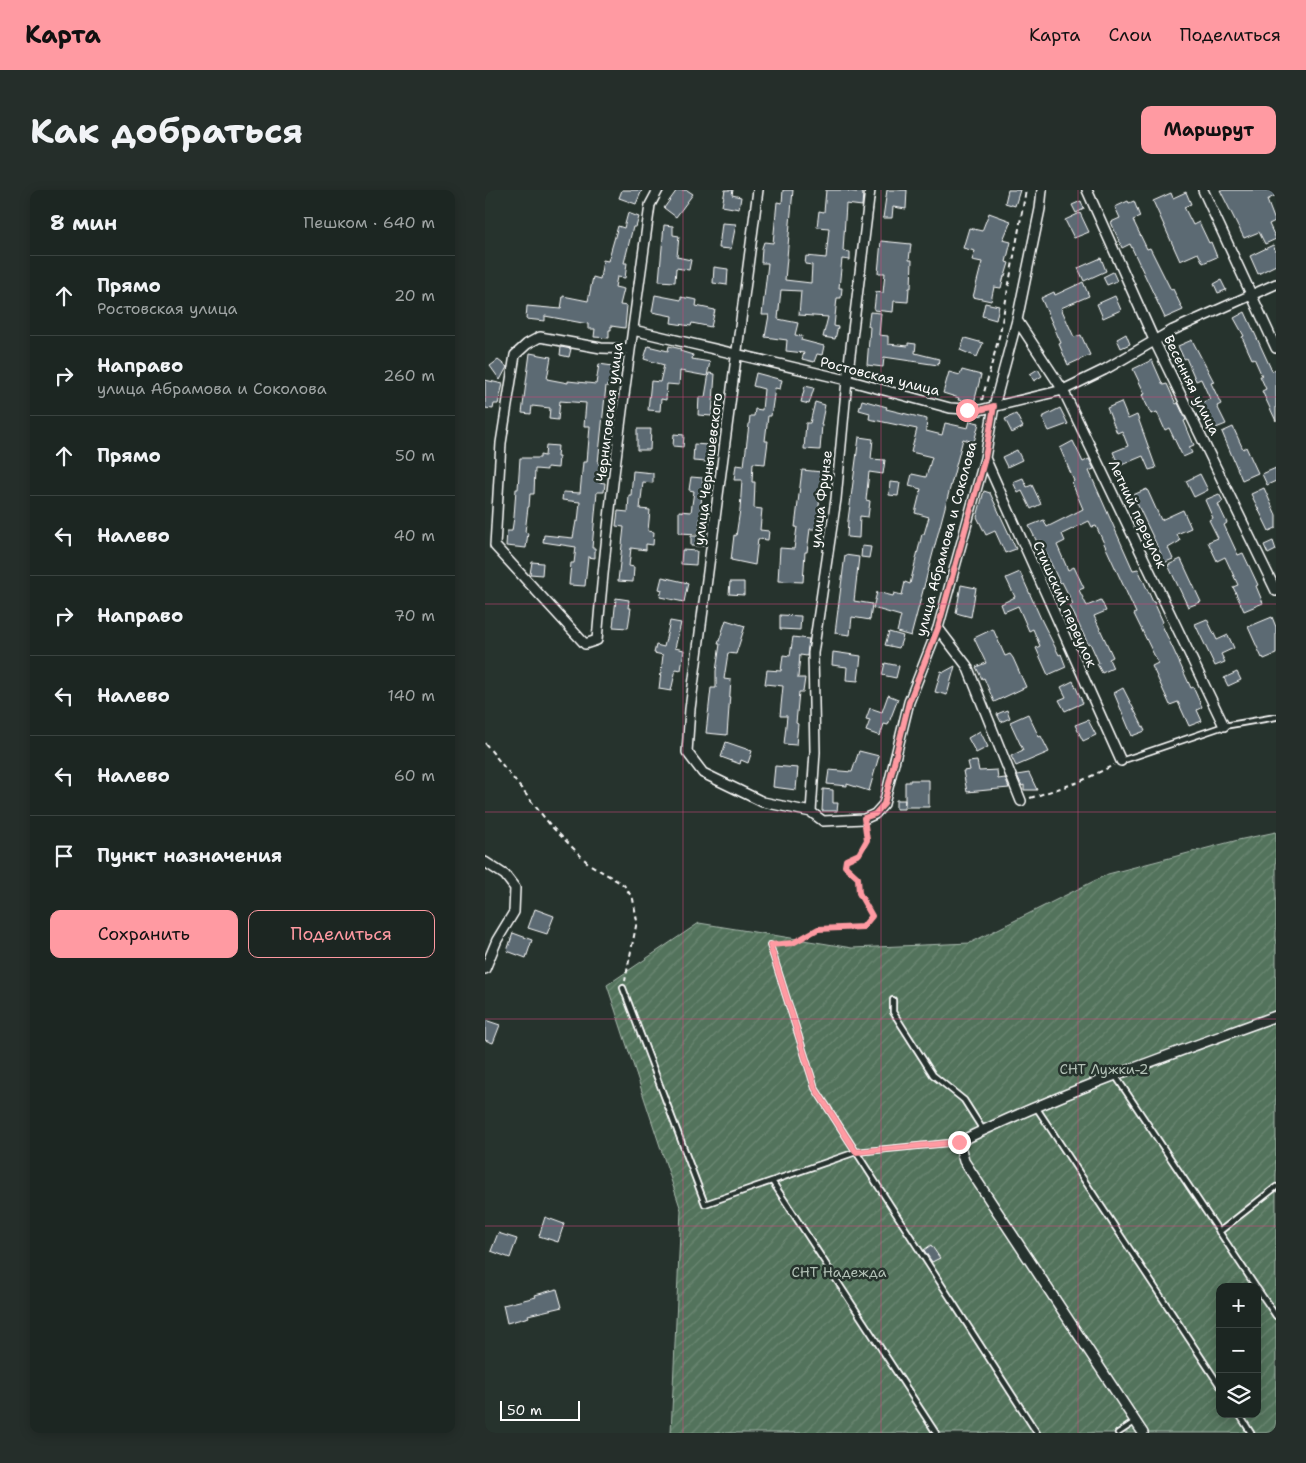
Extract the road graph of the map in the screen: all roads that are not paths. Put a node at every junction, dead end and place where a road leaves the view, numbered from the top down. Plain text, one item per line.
1 (658, 190) edge
2 (758, 190) edge
3 (870, 190) edge
4 (1043, 190) edge
5 (1087, 190) edge
6 (1203, 190) edge
7 (1276, 284) edge
8 (1251, 295) junction
9 (1017, 320) junction
10 (633, 330) junction
11 (1154, 340) junction
12 (1276, 348) edge
13 (630, 349) junction
14 (737, 355) junction
15 (847, 380) junction
16 (1063, 390) junction
17 (994, 406) junction
18 (985, 458) junction
19 (1276, 591) edge
20 (938, 628) junction
21 (1276, 717) edge
22 (1224, 726) junction
23 (1121, 761) joint
24 (1021, 801) road end
25 (811, 812) junction
26 (485, 862) edge
27 (770, 945) road end
28 (485, 969) edge
29 (623, 988) road end
30 (893, 1000) dead end
31 (1276, 1016) edge
32 (1115, 1076) junction
33 (1036, 1107) junction
34 (983, 1130) junction
35 (959, 1142) junction
36 (856, 1152) junction
37 (772, 1181) junction
38 (1276, 1187) edge
39 (1219, 1232) junction
40 (1254, 1283) edge
41 (1261, 1293) edge
42 (1276, 1316) edge
43 (1216, 1380) edge
44 (1242, 1418) edge
45 (1135, 1421) junction
46 (936, 1433) edge
47 (1037, 1433) edge
48 (1118, 1433) edge
49 (1143, 1433) edge
50 (1251, 1433) edge

1 - 10 street, Черниговская улица
2 - 14 street, улица Чернышевского
3 - 15 street, улица Фрунзе
4 - 9 street, улица Абрамова и Соколова
5 - 11 street, Весенняя улица
6 - 8 street
7 - 8 street, Ростовская улица
8 - 11 street, Ростовская улица
8 - 12 street
9 - 16 street, Летний переулок
9 - 17 street, улица Абрамова и Соколова
10 - 13 street, Черниговская улица
10 - 14 street, Ростовская улица
11 - 16 street, Ростовская улица
11 - 19 street, Весенняя улица
13 - 13 street, Черниговская улица
14 - 15 street, Ростовская улица
14 - 25 street, улица Чернышевского
15 - 17 street, Ростовская улица
15 - 25 street, улица Фрунзе
16 - 17 street, Ростовская улица
16 - 22 street, Летний переулок
17 - 18 street, улица Абрамова и Соколова
18 - 20 street, улица Абрамова и Соколова
18 - 23 street, Стишский переулок
20 - 24 street
20 - 25 street, улица Абрамова и Соколова
21 - 22 lane
22 - 23 lane
26 - 28 street
27 - 36 lane
29 - 37 lane
30 - 34 lane
31 - 32 street
32 - 33 street
32 - 39 lane
33 - 34 street
33 - 43 lane
34 - 35 street
35 - 36 lane
35 - 45 street
36 - 37 lane
36 - 47 lane
37 - 46 lane
38 - 39 lane
39 - 40 lane
41 - 42 lane
44 - 50 lane
45 - 48 lane
45 - 49 street

